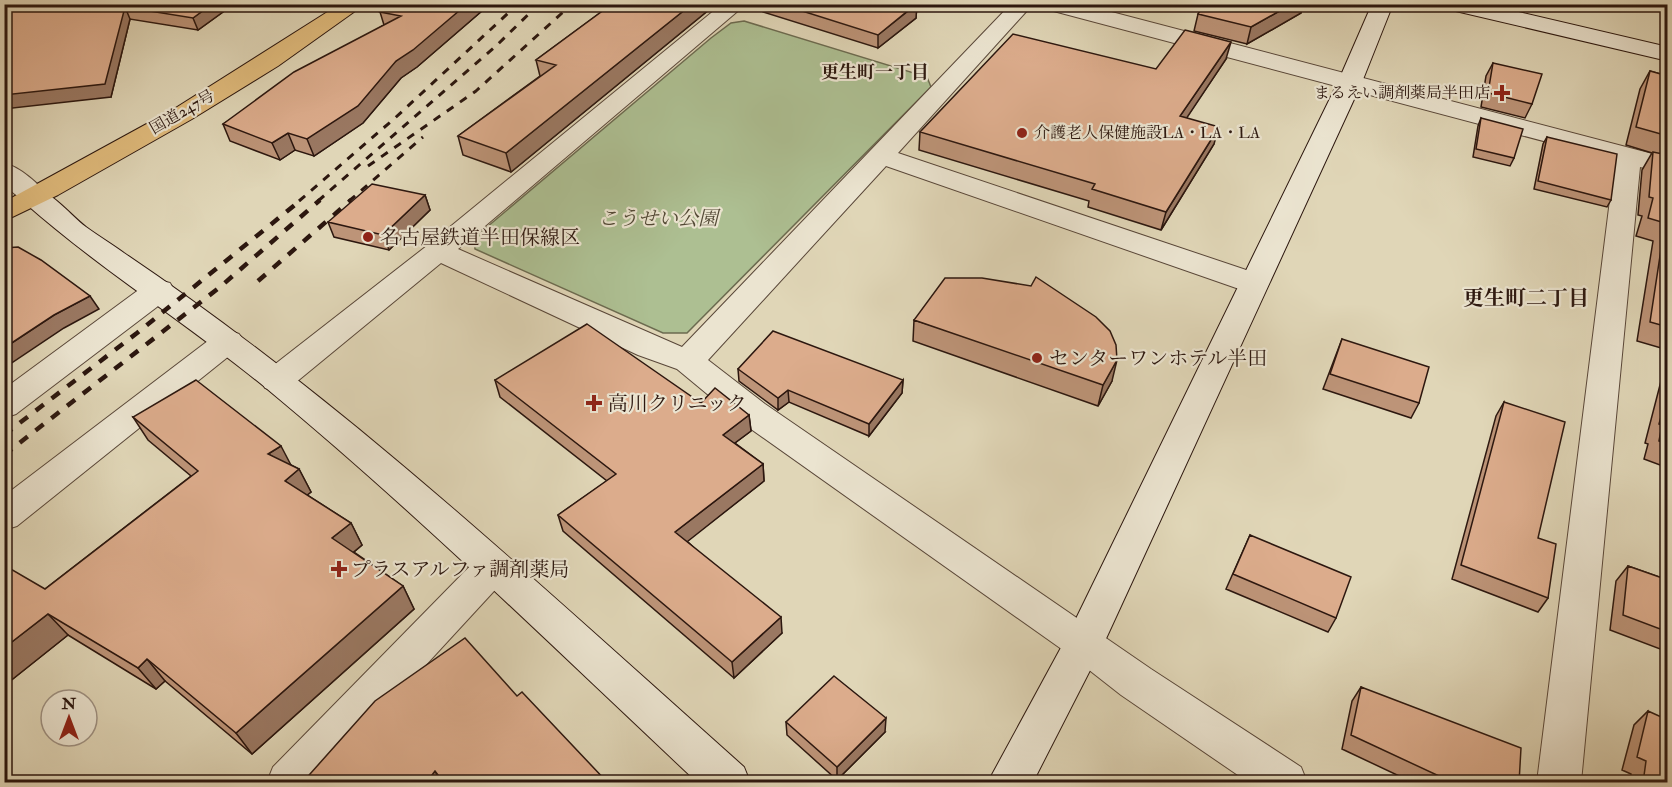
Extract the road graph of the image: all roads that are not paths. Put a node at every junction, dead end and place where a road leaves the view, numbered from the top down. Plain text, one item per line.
1 (356, 4) edge
2 (736, 4) edge
3 (1023, 4) edge
4 (1054, 4) edge
5 (1383, 4) edge
6 (1455, 4) edge
7 (1668, 54) edge
8 (1350, 82) junction
9 (883, 156) junction
10 (1628, 156) junction
11 (1668, 166) edge
12 (4, 171) edge
13 (35, 197) junction
14 (4, 213) edge
15 (438, 251) junction
16 (1253, 283) junction
17 (159, 290) junction
18 (228, 341) junction
19 (688, 361) junction
20 (277, 380) junction
21 (4, 406) edge
22 (4, 516) edge
23 (493, 567) junction
24 (1084, 643) junction
25 (289, 783) edge
26 (728, 783) edge
27 (1010, 783) edge
28 (1285, 783) edge
29 (1559, 783) edge

1 - 13 highway, 国道247号
2 - 15 street
3 - 9 street
4 - 8 street
5 - 8 street
6 - 7 street
8 - 10 street
8 - 16 street
9 - 16 street
9 - 19 street
10 - 11 street
10 - 29 street
12 - 13 street
13 - 14 highway, 国道247号
13 - 17 street
15 - 19 street
15 - 20 street
16 - 24 street
17 - 18 street
17 - 21 street
18 - 20 street
18 - 22 street
19 - 24 street
20 - 23 street
23 - 25 street
23 - 26 street
24 - 27 street
24 - 28 street

